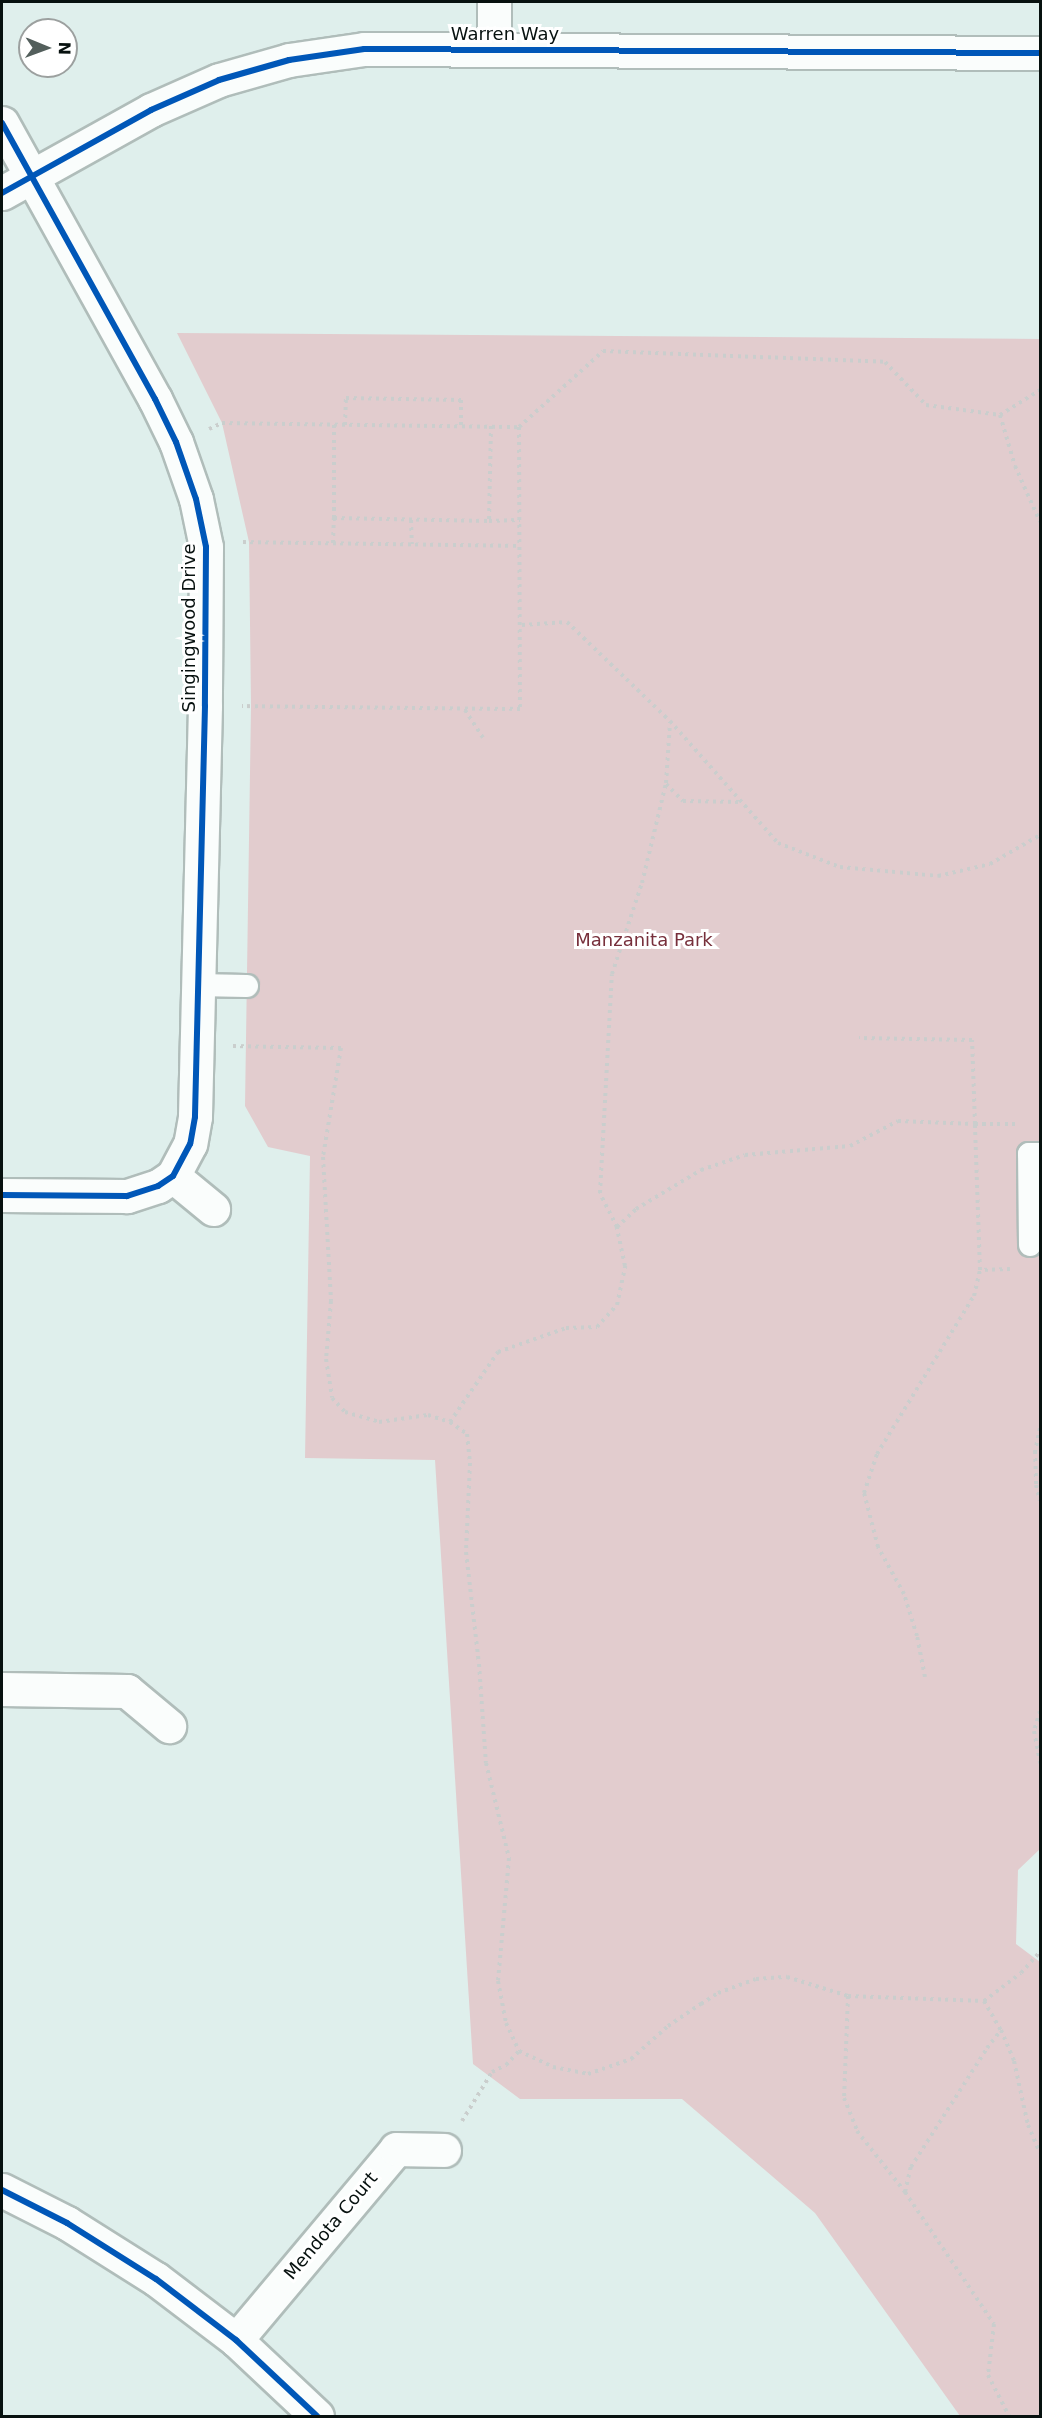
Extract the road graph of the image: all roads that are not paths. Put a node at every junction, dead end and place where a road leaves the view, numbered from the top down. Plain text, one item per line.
1 (494, 2) edge
2 (494, 49) junction
3 (1041, 53) edge
4 (2, 123) edge
5 (32, 176) junction
6 (2, 193) edge
7 (197, 985) junction
8 (247, 986) dead end
9 (1041, 1154) edge
10 (173, 1176) junction
11 (2, 1195) edge
12 (213, 1209) dead end
13 (1030, 1245) dead end
14 (2, 1689) edge
15 (169, 1726) dead end
16 (444, 2150) road end
17 (2, 2190) edge
18 (236, 2340) junction
19 (317, 2416) edge

1 - 2 street
2 - 3 street, Warren Way
2 - 5 street, Warren Way
4 - 5 street, Singingwood Drive
5 - 6 street, Warren Way
5 - 7 street, Singingwood Drive
7 - 8 lane
7 - 10 street, Singingwood Drive
9 - 13 lane
10 - 11 street
10 - 12 street
14 - 15 street
16 - 18 street, Mendota Court
17 - 18 street
18 - 19 street

